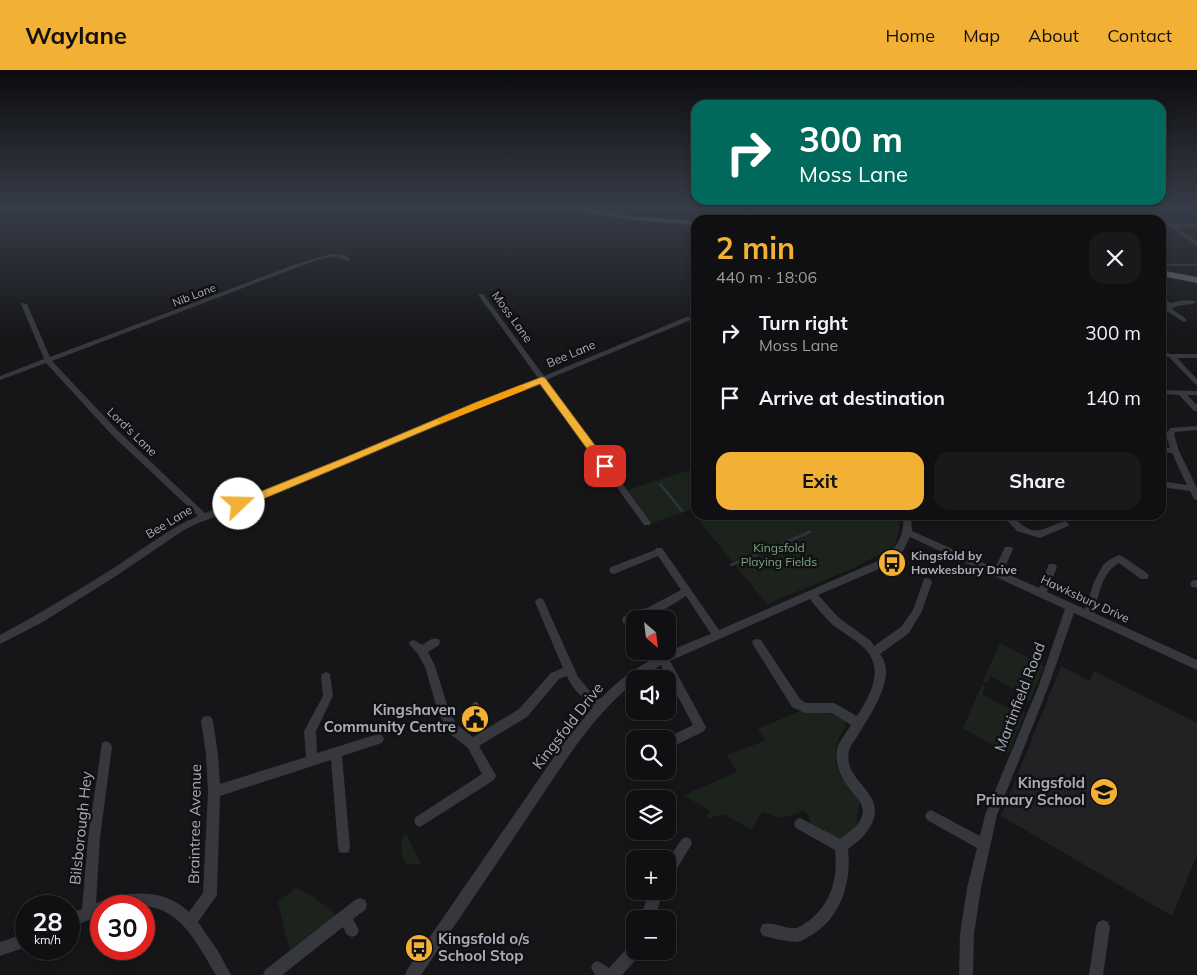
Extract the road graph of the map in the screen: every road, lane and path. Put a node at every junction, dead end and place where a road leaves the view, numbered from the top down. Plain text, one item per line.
1 (347, 259) dead end
2 (1166, 273) edge
3 (1166, 277) edge
4 (1197, 280) edge
5 (481, 295) dead end
6 (1194, 302) dead end
7 (24, 304) dead end
8 (1167, 308) edge
9 (691, 318) edge
10 (1184, 320) dead end
11 (1166, 354) edge
12 (1171, 356) junction
13 (1197, 356) edge
14 (48, 361) junction
15 (0, 378) edge
16 (542, 380) junction
17 (1197, 383) edge
18 (1166, 392) edge
19 (1181, 393) junction
20 (1197, 393) edge
21 (1197, 409) edge
22 (1197, 428) edge
23 (1166, 450) edge
24 (1174, 451) junction
25 (1166, 485) edge
26 (1195, 493) edge
27 (203, 516) junction
28 (907, 520) edge
29 (1011, 520) edge
30 (647, 523) dead end
31 (1065, 524) dead end
32 (907, 532) junction
33 (1008, 549) dead end
34 (1052, 567) dead end
35 (614, 570) dead end
36 (998, 572) junction
37 (1144, 576) dead end
38 (927, 582) dead end
39 (687, 591) junction
40 (1042, 592) junction
41 (811, 594) junction
42 (540, 602) dead end
43 (1071, 606) junction
44 (652, 610) edge
45 (1089, 614) junction
46 (718, 636) junction
47 (0, 640) edge
48 (434, 642) dead end
49 (756, 643) dead end
50 (874, 652) junction
51 (676, 654) edge
52 (661, 660) edge
53 (664, 660) edge
54 (1197, 665) edge
55 (570, 670) junction
56 (326, 677) dead end
57 (600, 706) junction
58 (207, 721) dead end
59 (858, 723) junction
60 (378, 739) dead end
61 (676, 739) edge
62 (472, 744) junction
63 (106, 747) dead end
64 (336, 753) junction
65 (312, 760) junction
66 (214, 792) junction
67 (930, 816) dead end
68 (420, 821) dead end
69 (800, 824) dead end
70 (686, 843) dead end
71 (841, 846) junction
72 (984, 846) junction
73 (344, 847) dead end
74 (676, 858) edge
75 (95, 895) edge
76 (155, 901) edge
77 (360, 905) dead end
78 (346, 917) junction
79 (190, 922) junction
80 (1103, 927) dead end
81 (352, 930) dead end
82 (767, 930) dead end
83 (15, 944) edge
84 (0, 949) edge
85 (626, 960) edge
86 (224, 975) edge
87 (270, 975) edge
88 (412, 975) edge
89 (613, 975) edge
90 (966, 975) edge
91 (1096, 975) edge

1 - 14 street, Nib Lane
2 - 4 highway
3 - 4 highway
5 - 16 street, Moss Lane
6 - 8 street
7 - 14 street
8 - 10 street
9 - 16 street, Bee Lane
11 - 12 street
12 - 13 street
12 - 17 street
14 - 15 street, Nib Lane
14 - 27 street, Lord's Lane
16 - 27 street, Bee Lane
16 - 30 street, Moss Lane
18 - 19 street
19 - 20 street
19 - 21 street
22 - 24 street
23 - 24 street
24 - 26 street
25 - 26 street
27 - 47 street, Bee Lane
28 - 32 street, Kingsfold Drive
29 - 31 street
32 - 36 street, Hawksbury Drive
32 - 41 street, Kingsfold Drive
33 - 36 street
34 - 40 street
35 - 39 street
36 - 40 street, Hawksbury Drive
37 - 45 street
38 - 50 street
39 - 44 street
39 - 46 street
40 - 43 street, Hawksbury Drive
41 - 46 street, Kingsfold Drive
41 - 50 street
42 - 55 street
43 - 45 street, Hawksbury Drive
43 - 72 street, Martinfield Road
45 - 54 street, Hawksbury Drive
46 - 51 street, Kingsfold Drive
48 - 62 street
49 - 59 street
50 - 59 street
52 - 57 street, Kingsfold Drive
53 - 61 street
55 - 57 street
55 - 62 street
56 - 65 street
57 - 88 street, Kingsfold Drive
58 - 66 street, Braintree Avenue
59 - 71 street
60 - 64 street
62 - 68 street
63 - 75 street, Bilsborough Hey
64 - 65 street
64 - 73 street
65 - 66 street
66 - 79 street, Braintree Avenue
67 - 72 street
69 - 71 street
70 - 74 street
71 - 82 street
72 - 90 street, Martinfield Road
76 - 79 street
77 - 78 street
78 - 81 street
78 - 87 street
79 - 86 street
80 - 91 street
83 - 84 street
85 - 89 street

